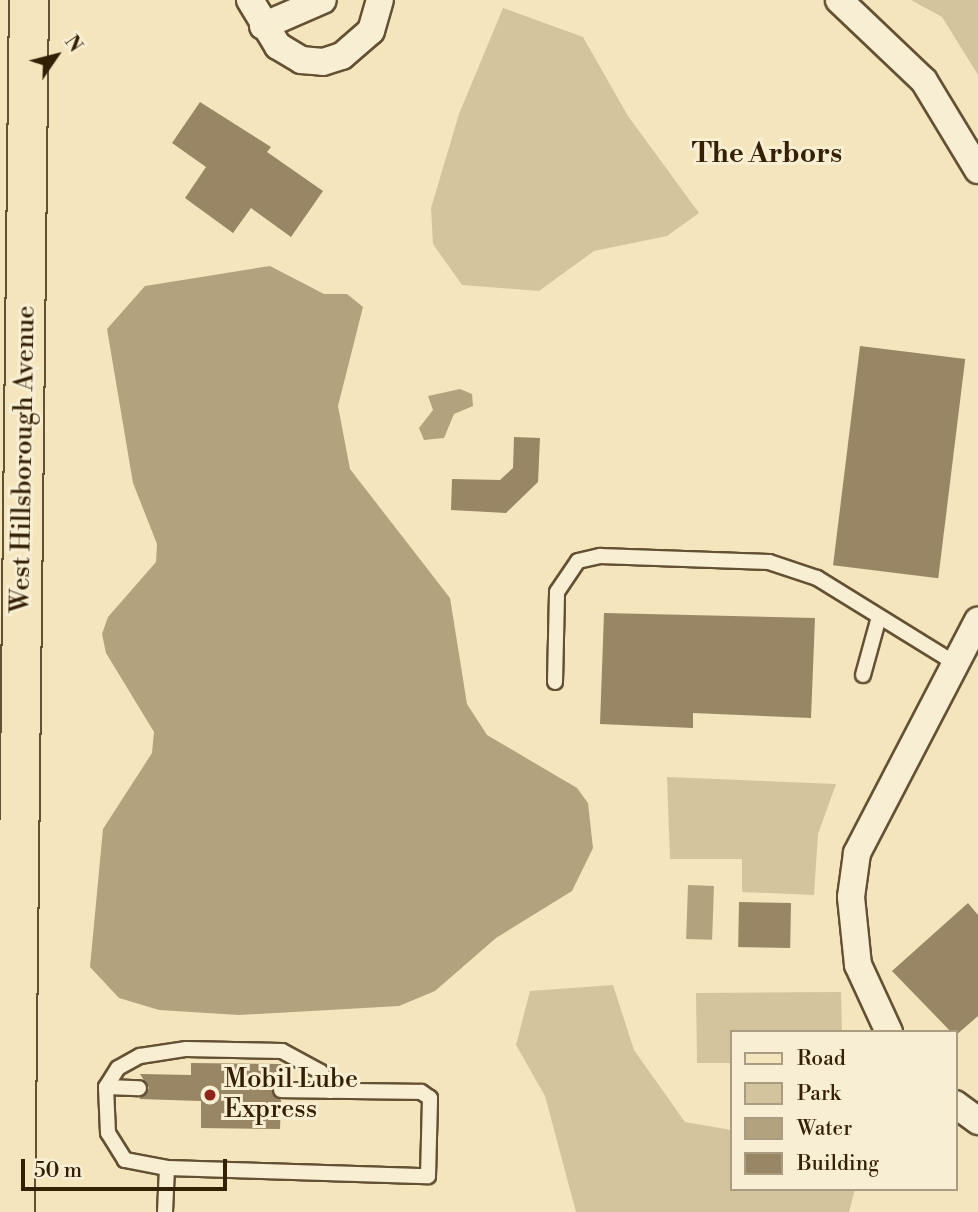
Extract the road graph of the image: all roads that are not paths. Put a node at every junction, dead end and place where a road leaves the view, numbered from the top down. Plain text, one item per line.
1 (29, 0) edge
2 (250, 0) edge
3 (323, 0) edge
4 (380, 0) edge
5 (839, 0) edge
6 (263, 26) junction
7 (978, 170) edge
8 (879, 617) junction
9 (978, 621) edge
10 (958, 665) junction
11 (863, 675) dead end
12 (555, 682) dead end
13 (888, 1030) edge
14 (106, 1087) junction
15 (139, 1088) dead end
16 (281, 1090) dead end
17 (330, 1091) junction
18 (957, 1105) edge
19 (978, 1121) edge
20 (167, 1168) junction
21 (15, 1212) edge
22 (164, 1212) edge

1 - 21 main road, West Hillsborough Avenue
2 - 6 street
3 - 6 street
4 - 6 street
5 - 7 street
8 - 10 lane
8 - 11 lane
8 - 12 lane
9 - 10 street
10 - 13 street
14 - 15 lane
14 - 17 lane
14 - 20 lane
16 - 17 lane
17 - 20 lane
18 - 19 street
20 - 22 lane

